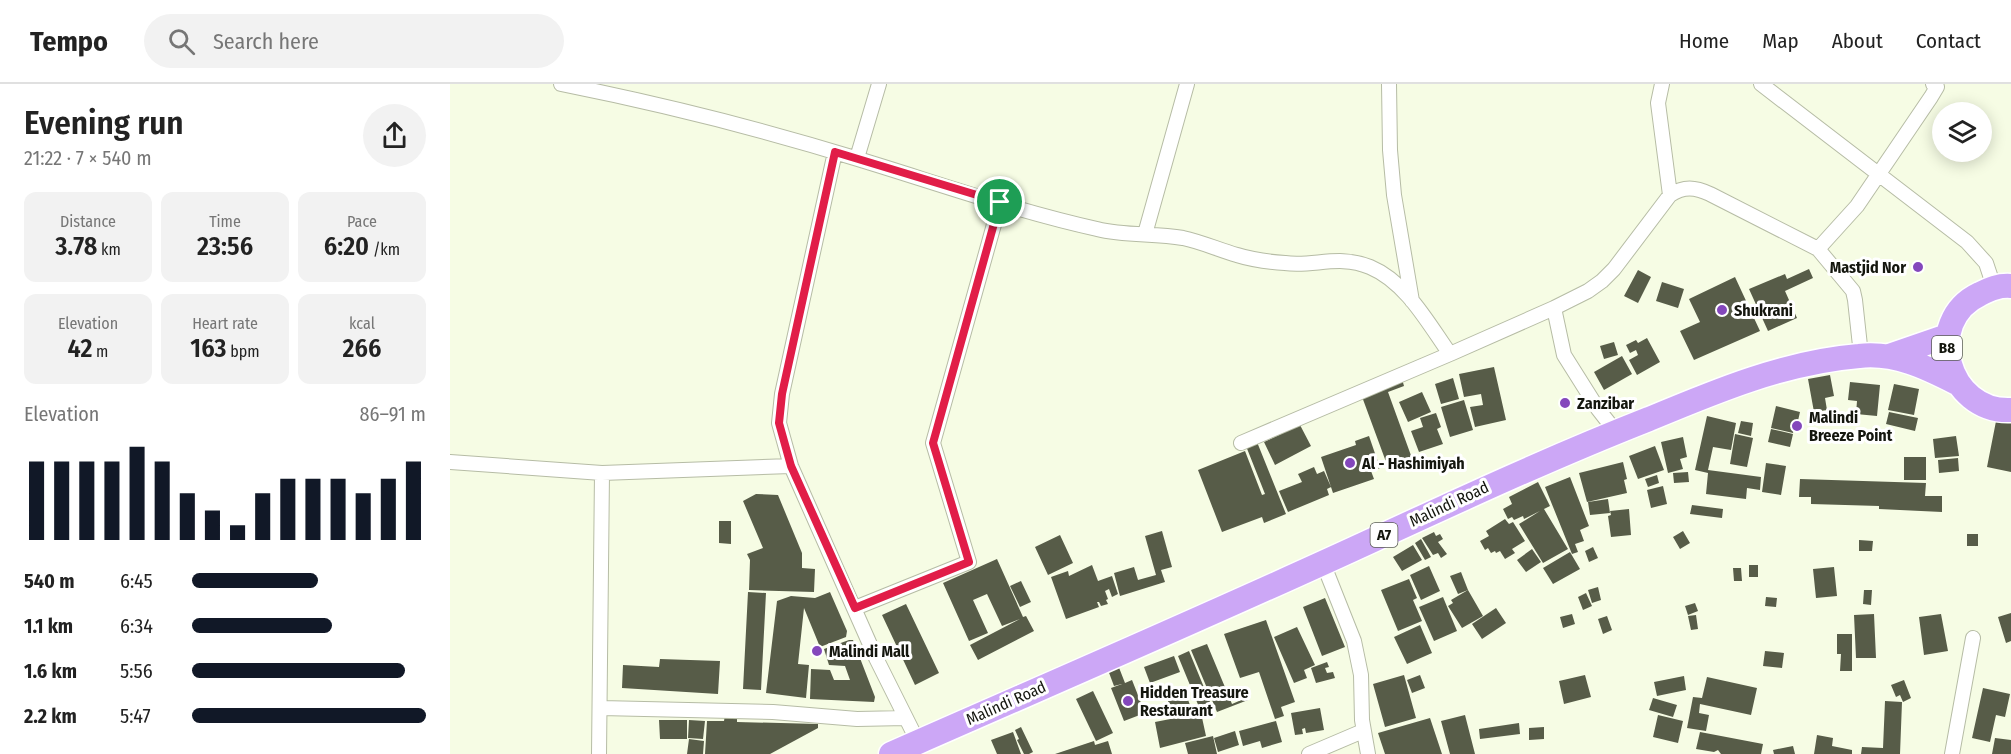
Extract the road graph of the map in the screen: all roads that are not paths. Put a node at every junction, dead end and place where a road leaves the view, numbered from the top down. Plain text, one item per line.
1 (561, 84) edge
2 (879, 84) edge
3 (1187, 84) edge
4 (1389, 84) edge
5 (1662, 84) edge
6 (1761, 84) edge
7 (1936, 85) edge
8 (835, 152) junction
9 (857, 158) junction
10 (1877, 174) junction
11 (1670, 195) junction
12 (1000, 202) junction
13 (1145, 234) junction
14 (1818, 249) junction
15 (2005, 285) edge
16 (1412, 301) junction
17 (1554, 308) junction
18 (1947, 336) junction
19 (1450, 354) junction
20 (1861, 355) junction
21 (1889, 356) junction
22 (1958, 383) junction
23 (2011, 410) edge
24 (1616, 432) junction
25 (1241, 443) dead end
26 (450, 462) edge
27 (791, 466) junction
28 (602, 473) junction
29 (1323, 563) junction
30 (855, 608) junction
31 (1973, 638) dead end
32 (601, 708) junction
33 (906, 718) junction
34 (1363, 731) junction
35 (918, 742) junction
36 (599, 754) edge
37 (891, 754) edge
38 (1309, 754) edge
39 (1368, 754) edge
40 (1952, 754) edge

1 - 8 street
2 - 9 street
3 - 13 street
4 - 16 street
5 - 11 street
6 - 10 street
7 - 10 street
8 - 9 street
8 - 27 street
9 - 12 street
10 - 14 street
10 - 15 street
11 - 14 street
11 - 17 street
12 - 13 street
12 - 30 street
13 - 16 street
14 - 20 street
15 - 18 highway, B8
16 - 19 street
17 - 19 street
17 - 24 street
18 - 21 highway, Malindi Road / A7
18 - 22 highway, B8
19 - 25 street
20 - 21 highway, Malindi Road / A7
20 - 24 highway, Malindi Road / A7
21 - 22 highway, Malindi Road / A7
22 - 23 highway, B8
24 - 29 highway, Malindi Road / A7
26 - 28 street
27 - 28 street
27 - 30 street
28 - 32 street
29 - 34 street
29 - 35 highway, Malindi Road / A7
30 - 33 street
31 - 40 street
32 - 33 street
32 - 36 street
33 - 35 street
34 - 38 street
34 - 39 street
35 - 37 highway, Malindi Road / A7

